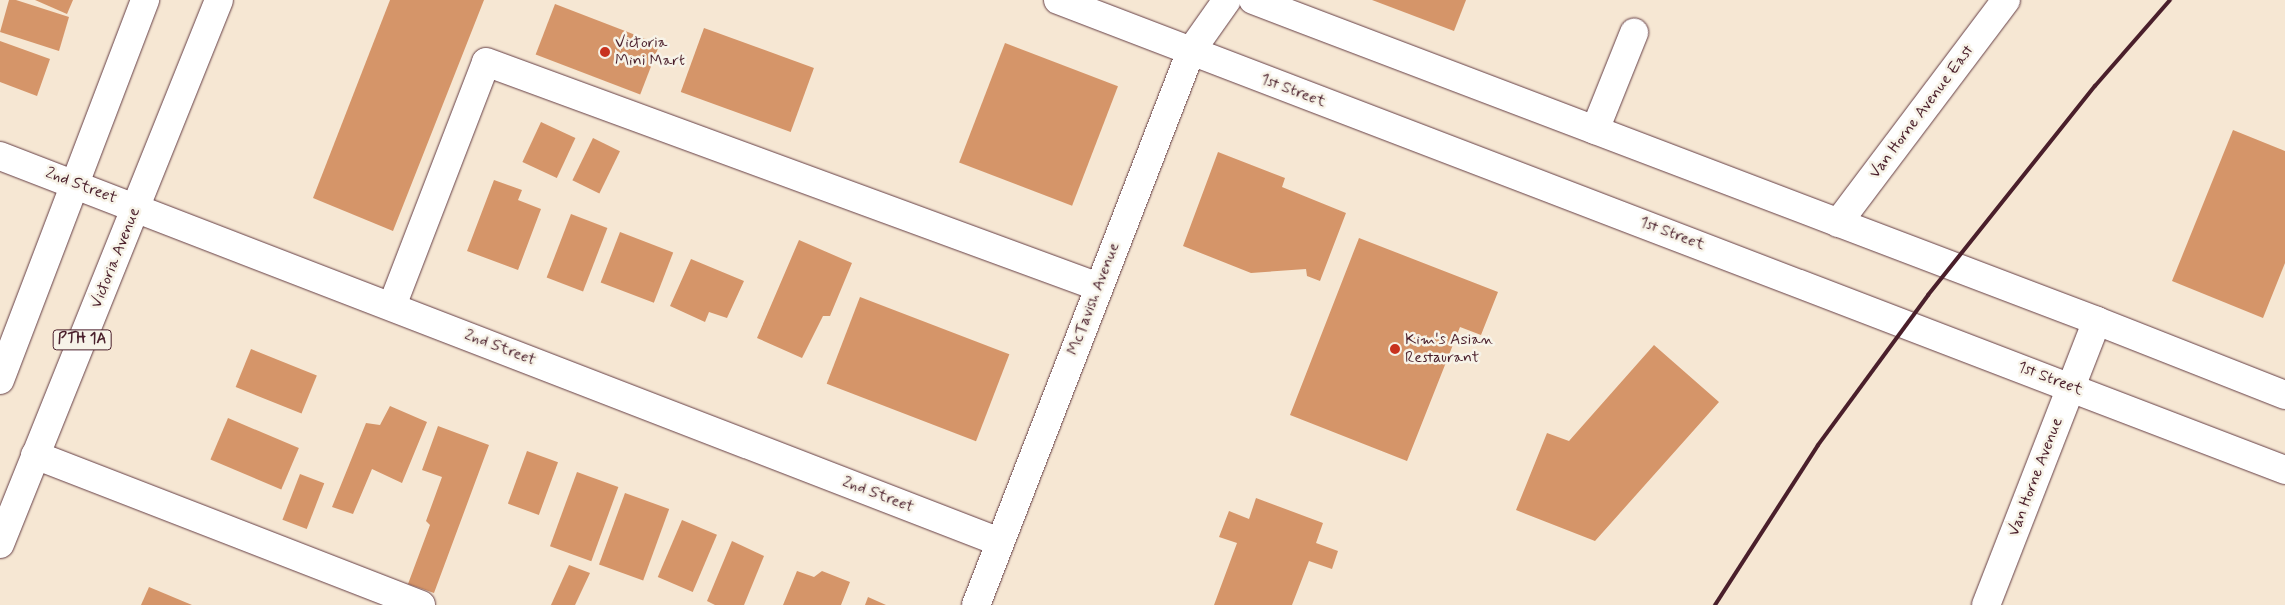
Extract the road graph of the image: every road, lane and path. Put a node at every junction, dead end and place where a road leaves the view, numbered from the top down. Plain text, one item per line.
1 (145, 0) edge
2 (219, 0) edge
3 (1058, 0) edge
4 (1227, 0) edge
5 (1253, 0) edge
6 (2006, 0) edge
7 (1634, 33) dead end
8 (1191, 52) junction
9 (1595, 130) junction
10 (0, 156) edge
11 (74, 182) junction
12 (137, 208) junction
13 (1838, 223) junction
14 (1099, 287) junction
15 (392, 306) junction
16 (2097, 321) junction
17 (0, 380) edge
18 (2071, 386) junction
19 (2285, 395) edge
20 (35, 455) junction
21 (2285, 470) edge
22 (1000, 542) junction
23 (0, 544) edge
24 (421, 605) edge
25 (976, 605) edge
26 (1986, 605) edge

1 - 11 main road
2 - 12 main road, Victoria Avenue / PTH 1A
3 - 8 main road, 1st Street
4 - 8 main road, McTavish Avenue
5 - 9 main road
6 - 13 main road, Van Horne Avenue East
7 - 9 main road
8 - 14 main road, McTavish Avenue
8 - 18 main road, 1st Street
9 - 13 main road
10 - 11 main road, 2nd Street
11 - 12 main road, 2nd Street
11 - 17 main road
12 - 15 main road, 2nd Street
12 - 20 main road, Victoria Avenue / PTH 1A
13 - 16 main road
14 - 15 main road
14 - 22 main road, McTavish Avenue
15 - 22 main road, 2nd Street
16 - 18 main road, Van Horne Avenue
16 - 19 main road
18 - 21 main road, 1st Street
18 - 26 main road, Van Horne Avenue
20 - 23 main road, Victoria Avenue / PTH 1A
20 - 24 main road
22 - 25 main road, McTavish Avenue

